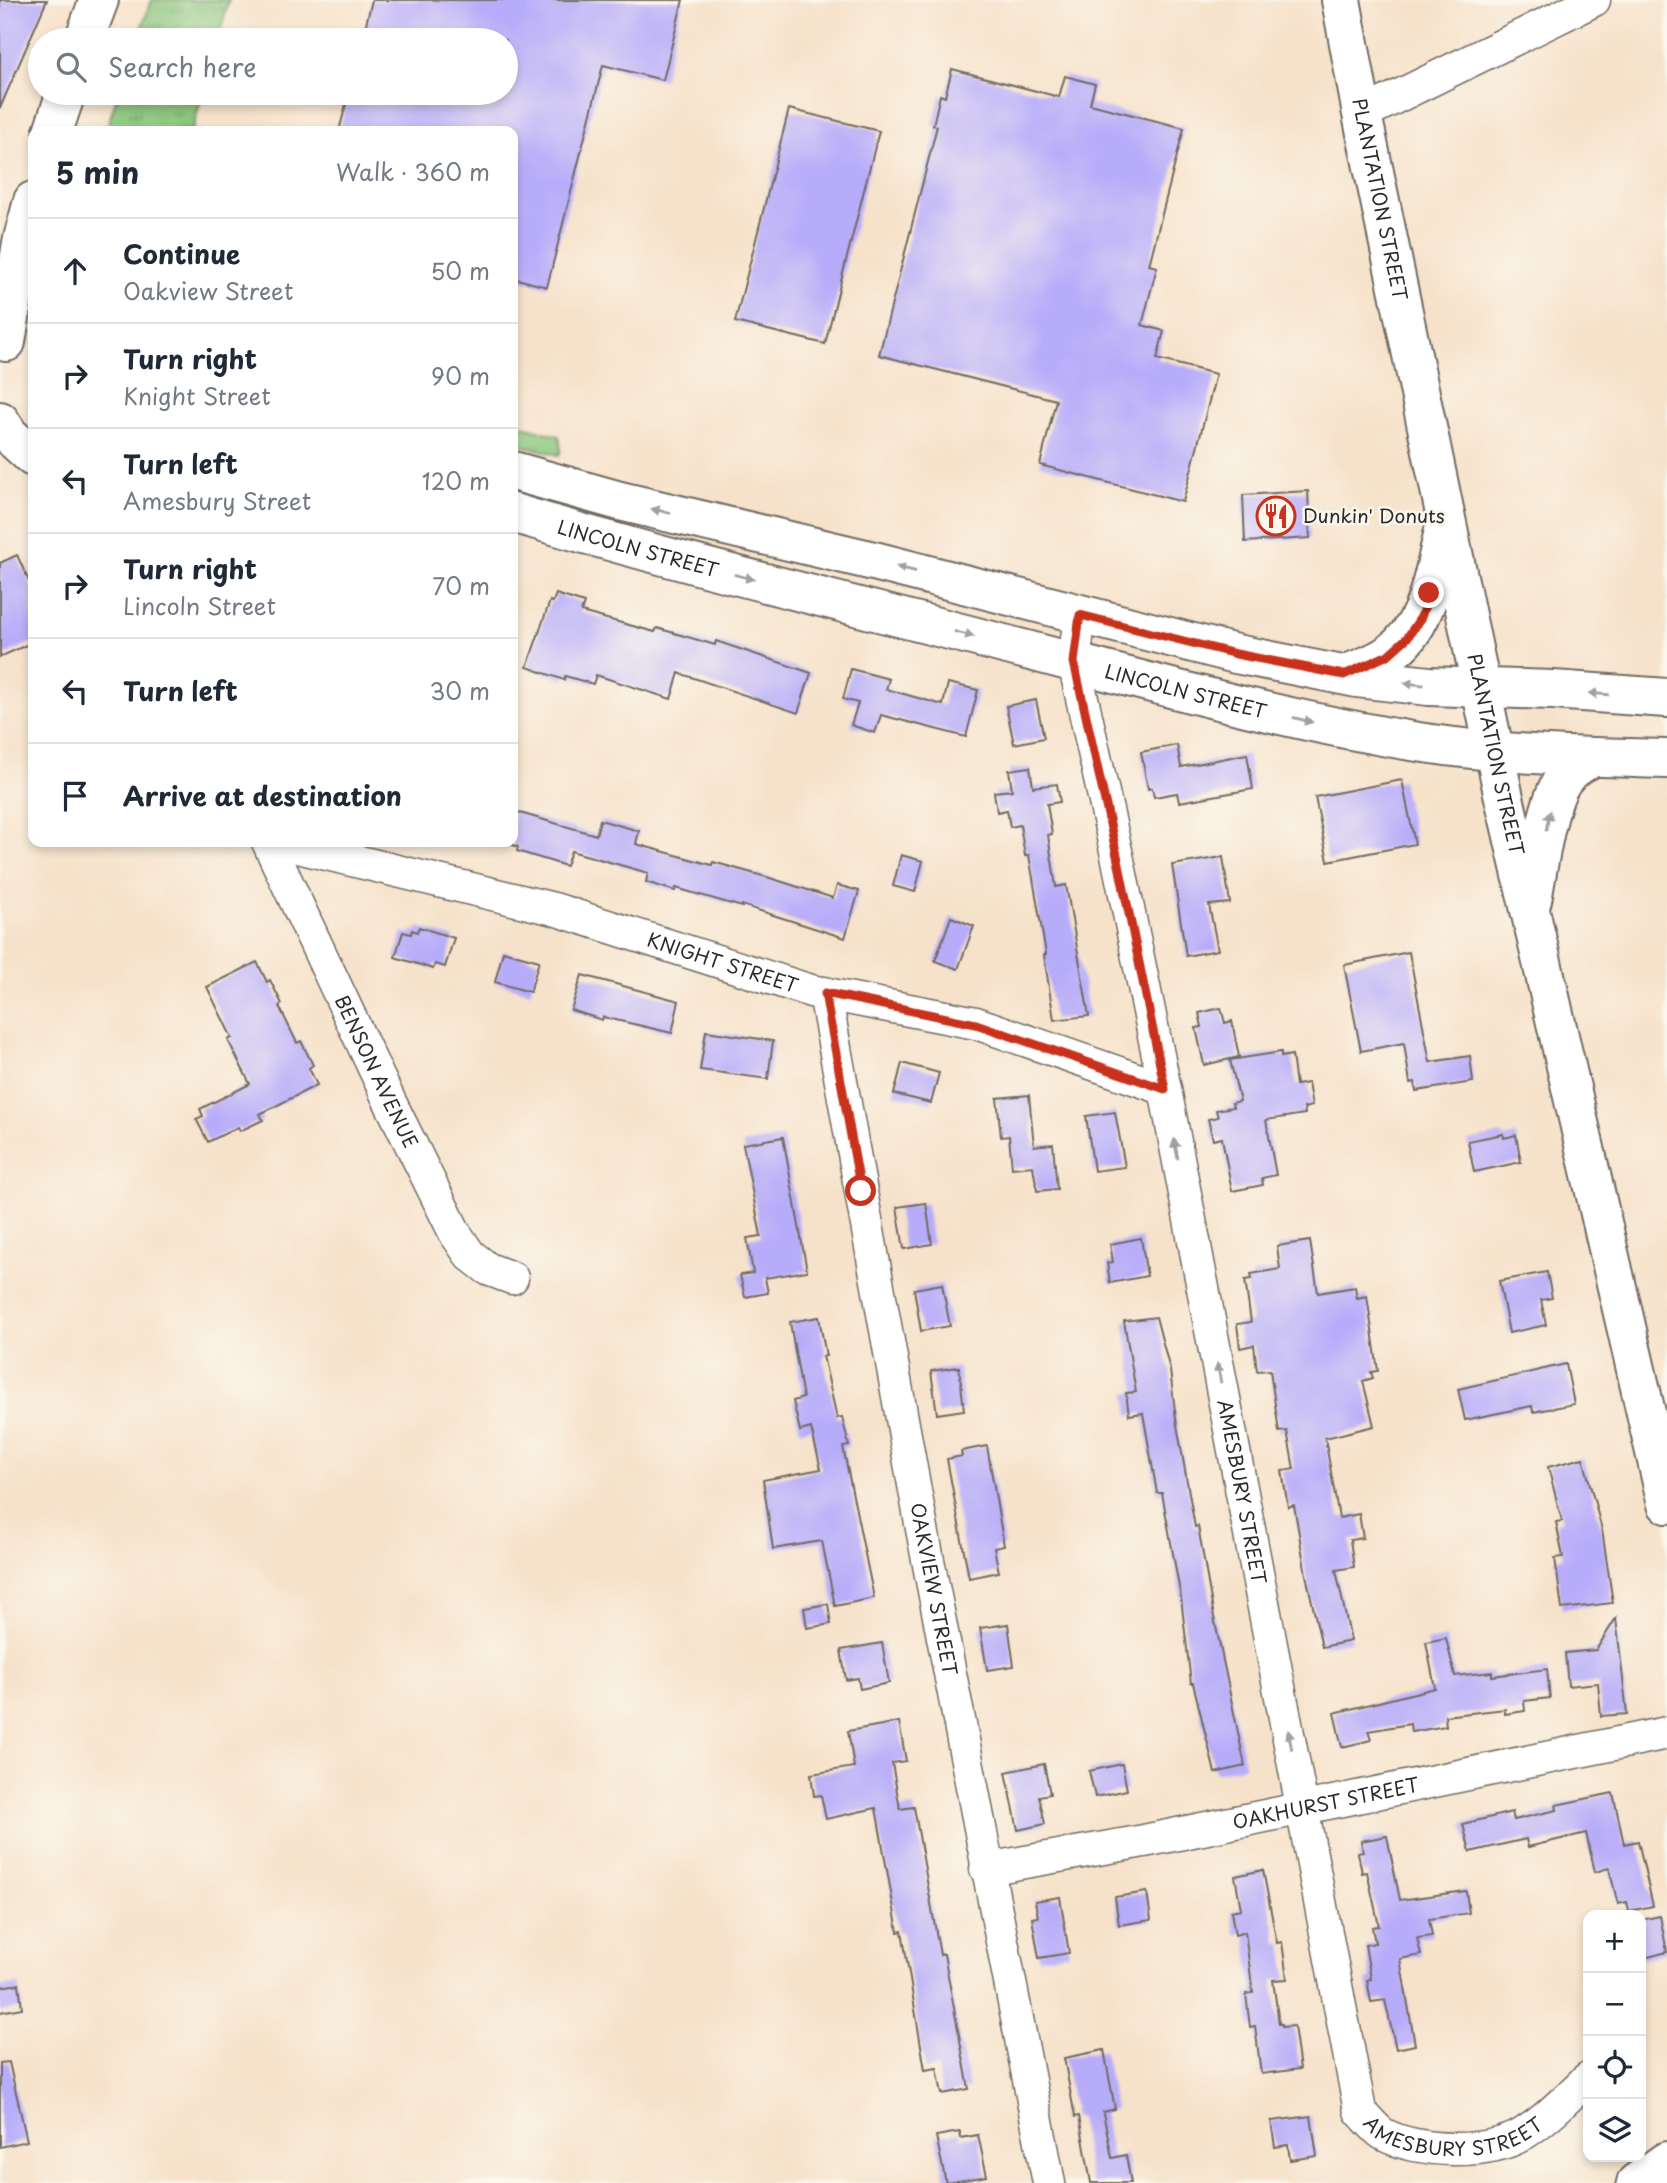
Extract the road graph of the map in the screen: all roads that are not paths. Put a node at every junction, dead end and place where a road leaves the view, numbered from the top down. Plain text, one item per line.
1 (99, 0) edge
2 (1341, 0) edge
3 (1594, 0) edge
4 (88, 28) edge
5 (62, 105) edge
6 (1362, 114) junction
7 (55, 126) edge
8 (28, 220) edge
9 (13, 337) edge
10 (0, 421) edge
11 (20, 456) edge
12 (518, 472) edge
13 (590, 493) junction
14 (518, 515) edge
15 (1447, 519) junction
16 (715, 524) junction
17 (578, 533) junction
18 (705, 568) junction
19 (1080, 615) junction
20 (1074, 662) junction
21 (1344, 675) junction
22 (1482, 689) junction
23 (1667, 698) edge
24 (1496, 752) junction
25 (1592, 758) junction
26 (1667, 759) edge
27 (270, 847) edge
28 (298, 847) edge
29 (1530, 912) junction
30 (825, 993) junction
31 (1165, 1089) junction
32 (512, 1278) dead end
33 (1667, 1504) edge
34 (1667, 1733) edge
35 (1303, 1807) junction
36 (986, 1869) junction
37 (1583, 2083) edge
38 (1667, 2161) edge
39 (1049, 2183) edge
40 (1636, 2183) edge

1 - 4 main road
2 - 6 main road, PLANTATION STREET
3 - 6 street
5 - 7 main road
6 - 15 main road, PLANTATION STREET
8 - 9 main road
10 - 11 main road
12 - 13 main road
16 -> 13 main road
13 - 17 main road
14 - 17 main road, LINCOLN STREET
15 - 21 main road
15 - 22 main road, PLANTATION STREET
16 - 18 main road
19 -> 16 main road
17 - 18 main road, LINCOLN STREET
18 -> 20 main road, LINCOLN STREET
19 - 20 street, AMESBURY STREET
19 - 21 main road
20 -> 24 main road, LINCOLN STREET
20 - 31 street, AMESBURY STREET
22 -> 21 main road
23 -> 22 main road
22 - 24 main road, PLANTATION STREET
24 - 25 main road, LINCOLN STREET
24 - 29 main road, PLANTATION STREET
25 - 26 main road, LINCOLN STREET
29 -> 25 main road
27 - 32 street, BENSON AVENUE
28 - 30 street, KNIGHT STREET
29 - 33 main road, PLANTATION STREET
30 - 31 street, KNIGHT STREET
30 - 36 street, OAKVIEW STREET
35 -> 31 street, AMESBURY STREET
34 - 35 street, OAKHURST STREET
35 - 36 street, OAKHURST STREET
35 - 37 street, AMESBURY STREET
36 - 39 street, OAKVIEW STREET
38 - 40 main road

